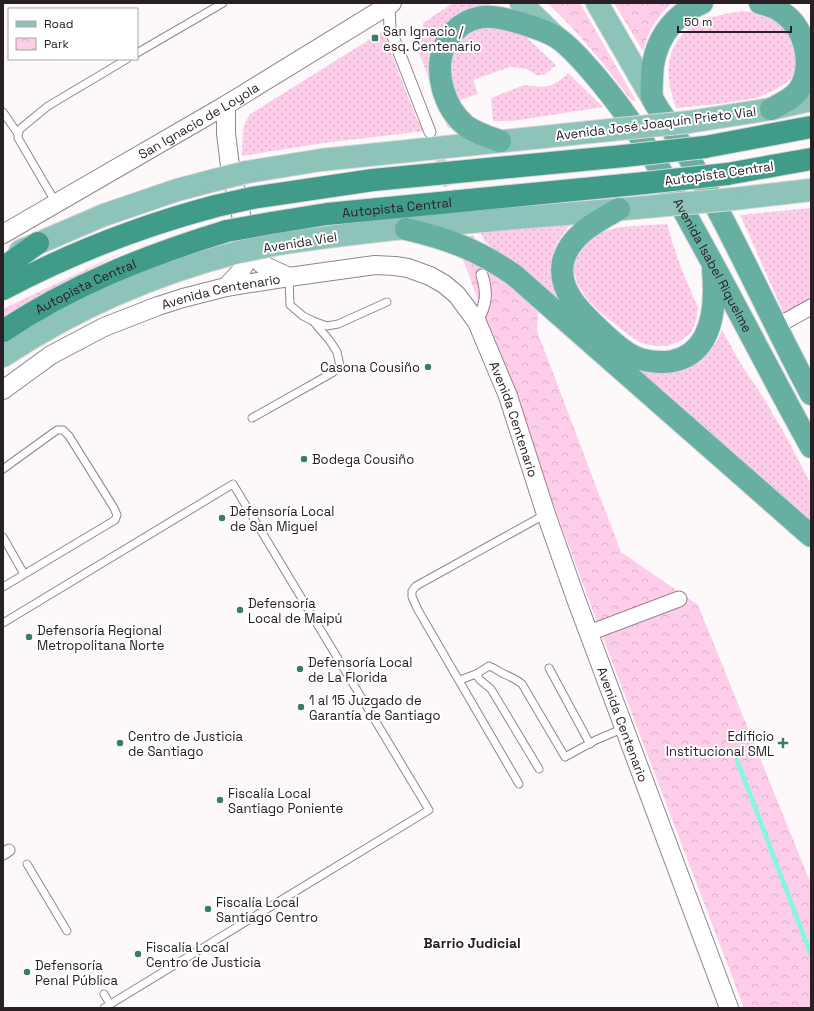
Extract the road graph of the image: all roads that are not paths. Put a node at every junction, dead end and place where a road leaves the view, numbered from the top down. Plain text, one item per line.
1 (223, 3) edge
2 (521, 3) edge
3 (597, 3) edge
4 (702, 3) edge
5 (760, 3) edge
6 (389, 4) edge
7 (557, 37) junction
8 (138, 52) edge
9 (125, 60) edge
10 (652, 98) junction
11 (811, 100) edge
12 (226, 105) junction
13 (771, 109) junction
14 (3, 112) edge
15 (811, 127) edge
16 (430, 132) tunnel mouth
17 (18, 134) junction
18 (500, 141) junction
19 (811, 159) edge
20 (811, 190) edge
21 (56, 203) junction
22 (619, 210) junction
23 (406, 229) junction
24 (4, 232) edge
25 (38, 243) junction
26 (244, 253) junction
27 (3, 259) edge
28 (712, 263) junction
29 (3, 268) edge
30 (482, 275) tunnel mouth
31 (289, 277) junction
32 (226, 287) junction
33 (3, 289) edge
34 (387, 302) dead end
35 (811, 307) edge
36 (313, 321) junction
37 (477, 322) junction
38 (776, 327) junction
39 (3, 331) edge
40 (3, 356) edge
41 (3, 390) edge
42 (811, 394) edge
43 (252, 418) dead end
44 (811, 447) edge
45 (3, 469) edge
46 (546, 514) junction
47 (811, 536) edge
48 (3, 537) edge
49 (24, 574) junction
50 (3, 587) edge
51 (679, 599) dead end
52 (3, 623) edge
53 (589, 633) junction
54 (550, 668) dead end
55 (476, 674) junction
56 (460, 680) junction
57 (624, 728) junction
58 (590, 744) junction
59 (539, 769) dead end
60 (519, 784) dead end
61 (27, 864) dead end
62 (67, 931) dead end
63 (104, 994) dead end
64 (107, 1006) edge
65 (729, 1008) edge

1 - 8 lane
2 - 7 main road, Avenida Isabel Riquelme
3 - 10 main road, Avenida Isabel Riquelme
4 - 10 highway
5 - 13 highway
6 - 12 street, San Ignacio de Loyola
6 - 16 street
7 - 18 highway
7 - 28 highway, Avenida Isabel Riquelme
9 - 17 lane
10 - 38 highway, Avenida Isabel Riquelme
11 - 13 main road, Avenida José Joaquín Prieto Vial
12 - 21 street, San Ignacio de Loyola
12 - 26 street
13 - 18 main road, Avenida José Joaquín Prieto Vial, bridge
14 - 17 lane
15 - 33 highway, bridge
17 - 21 lane
18 - 25 main road, bridge
19 - 39 highway, Autopista Central, bridge
20 - 22 main road, bridge
21 - 24 street, San Ignacio de Loyola
22 - 23 main road, Avenida Viel
22 - 28 highway
23 - 26 main road, Avenida Viel, bridge
23 - 47 highway
25 - 27 main road
25 - 29 highway
26 - 31 street
26 - 32 street
26 - 40 main road, Avenida Viel
28 - 44 highway, Avenida Isabel Riquelme
30 - 37 street
31 - 32 street, Avenida Centenario
31 - 36 lane
31 - 37 street, Avenida Centenario
32 - 41 street, Avenida Centenario
34 - 36 lane
35 - 38 street
36 - 43 lane
37 - 46 street, Avenida Centenario
38 - 42 highway, Avenida Isabel Riquelme
45 - 49 lane
46 - 53 street, Avenida Centenario
46 - 56 lane
48 - 49 lane
49 - 50 lane
51 - 53 street
52 - 64 lane
53 - 57 street, Avenida Centenario
54 - 58 lane
55 - 56 lane
55 - 58 lane
55 - 59 lane
56 - 60 lane
57 - 58 lane
57 - 65 street, Avenida Centenario
61 - 62 lane
63 - 64 lane

